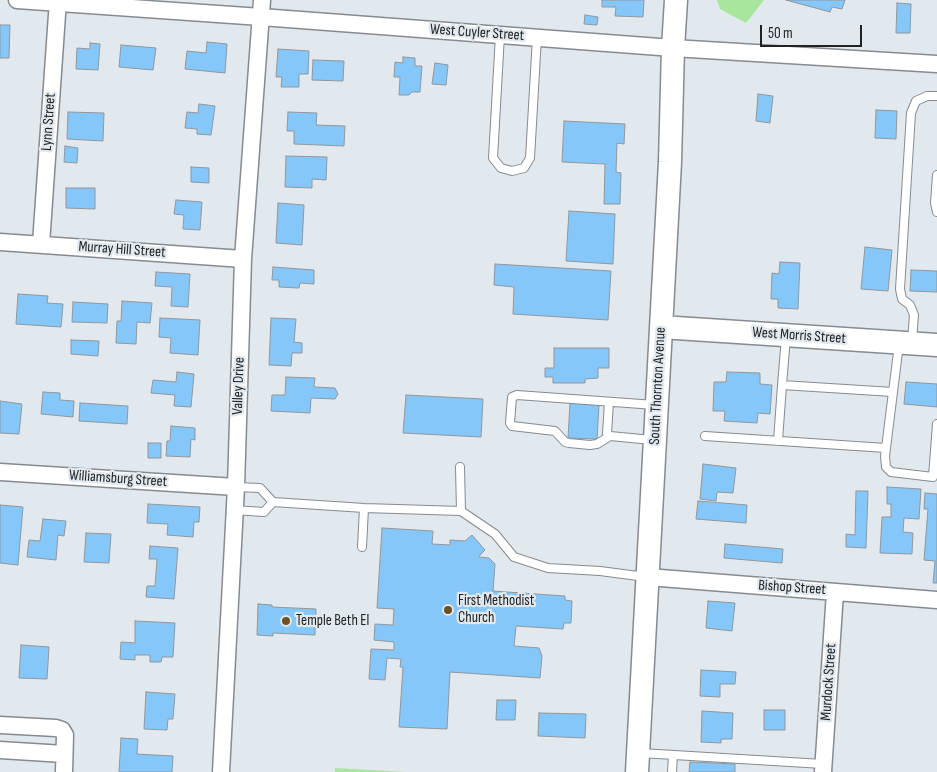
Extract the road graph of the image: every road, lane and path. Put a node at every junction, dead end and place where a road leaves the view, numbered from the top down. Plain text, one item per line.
1 (17, 0) edge
2 (262, 0) edge
3 (676, 0) edge
4 (58, 1) edge
5 (261, 17) junction
6 (500, 35) junction
7 (537, 38) junction
8 (674, 48) junction
9 (937, 64) edge
10 (937, 96) edge
11 (937, 175) edge
12 (937, 212) edge
13 (0, 242) edge
14 (41, 244) junction
15 (243, 259) junction
16 (661, 327) junction
17 (786, 335) junction
18 (905, 343) junction
19 (937, 345) edge
20 (782, 385) junction
21 (893, 392) junction
22 (609, 402) junction
23 (657, 405) junction
24 (937, 424) edge
25 (610, 436) junction
26 (706, 436) dead end
27 (655, 440) junction
28 (778, 441) junction
29 (936, 442) edge
30 (886, 448) junction
31 (460, 467) dead end
32 (0, 472) edge
33 (236, 487) junction
34 (274, 502) junction
35 (364, 508) junction
36 (234, 510) junction
37 (461, 511) junction
38 (362, 546) dead end
39 (648, 577) junction
40 (835, 592) junction
41 (937, 600) edge
42 (0, 725) edge
43 (0, 750) edge
44 (64, 754) junction
45 (673, 755) junction
46 (637, 762) edge
47 (823, 768) edge
48 (64, 772) edge
49 (221, 772) edge
50 (672, 772) edge

1 - 4 street, West Cuyler Street
2 - 5 street, Valley Drive
3 - 8 main road, South Thornton Avenue
4 - 5 street, West Cuyler Street
4 - 14 street, Lynn Street
5 - 6 street, West Cuyler Street
5 - 15 street, Valley Drive
6 - 7 street, West Cuyler Street
6 - 7 lane
7 - 8 street, West Cuyler Street
8 - 9 street, West Cuyler Street
8 - 16 main road, South Thornton Avenue
10 - 18 lane
11 - 12 lane
13 - 14 street, Murray Hill Street
14 - 15 street, Murray Hill Street
15 - 33 street, Valley Drive
16 - 17 main road, West Morris Street
16 - 23 main road, South Thornton Avenue
17 - 18 main road, West Morris Street
17 - 20 lane
18 - 19 main road, West Morris Street
18 - 21 lane
20 - 21 lane
20 - 28 lane
21 - 30 lane
22 - 23 lane
22 - 25 lane
22 - 25 lane
23 - 27 main road, South Thornton Avenue
24 - 29 lane
25 - 27 lane
26 - 28 lane
27 - 39 main road, South Thornton Avenue
28 - 30 lane
29 - 30 lane
31 - 37 lane
32 - 33 street, Williamsburg Street
33 - 34 lane
33 - 36 street, Valley Drive
34 - 35 lane
34 - 36 lane
35 - 37 lane
35 - 38 lane
36 - 49 street, Valley Drive
37 - 39 lane
39 - 40 street, Bishop Street
39 - 46 main road, South Thornton Avenue
40 - 41 street, Bishop Street
40 - 47 street, Murdock Street
42 - 44 street
43 - 44 street
44 - 48 street
45 - 46 lane
45 - 47 lane
45 - 50 lane

